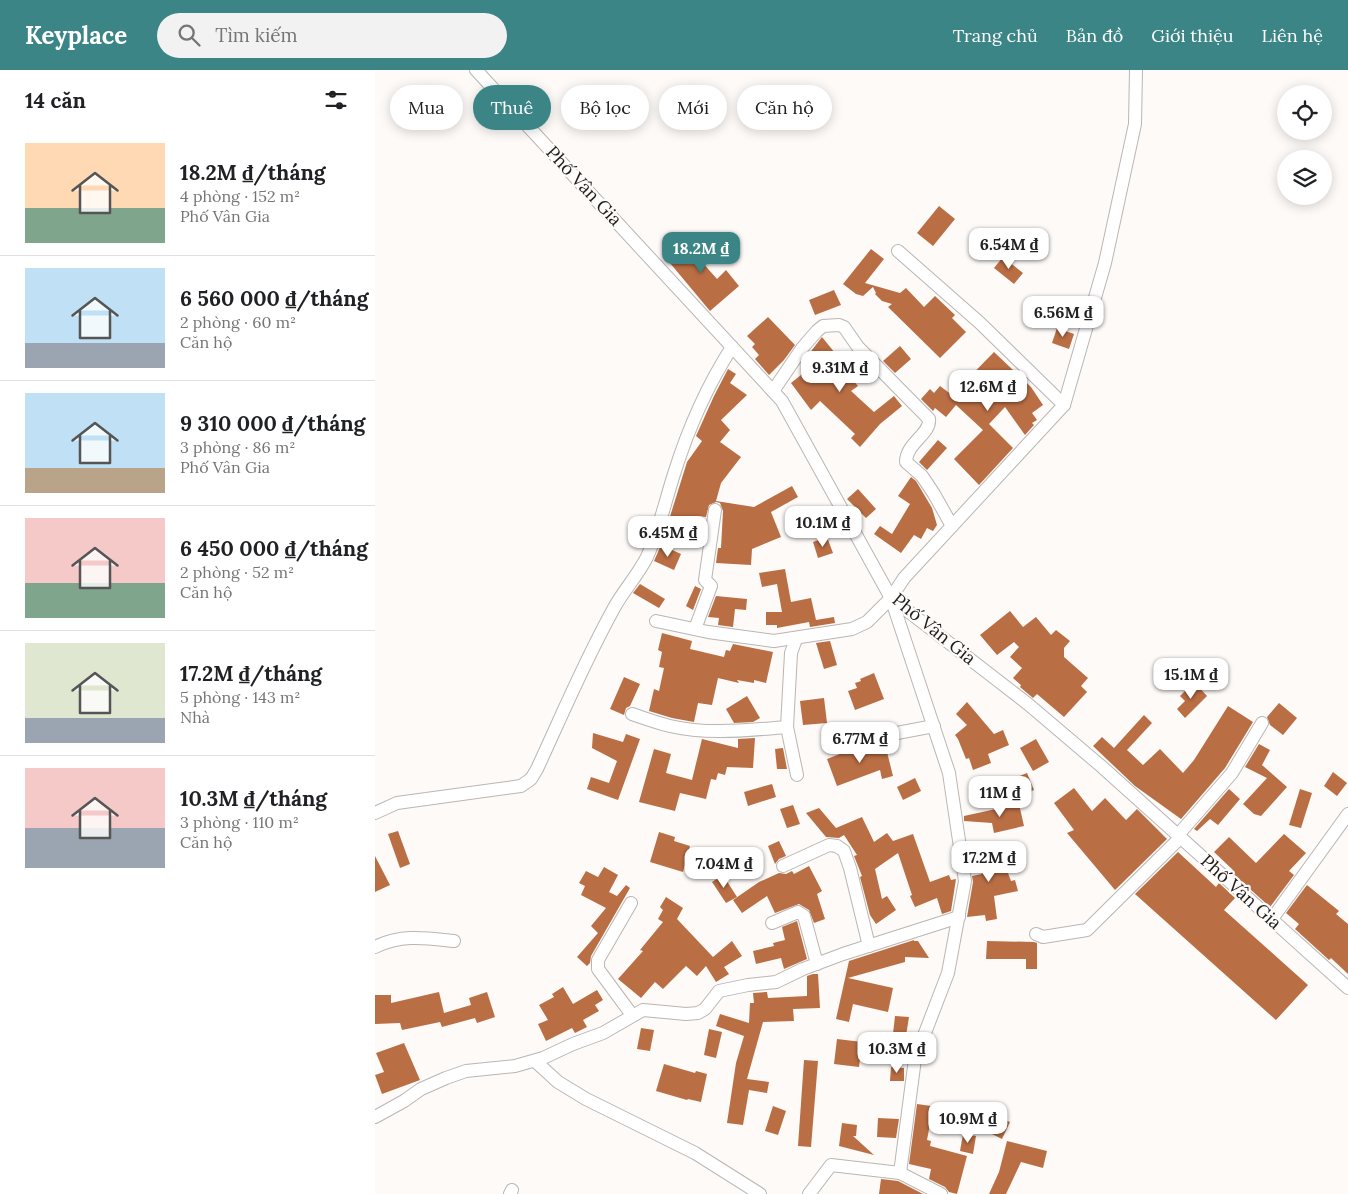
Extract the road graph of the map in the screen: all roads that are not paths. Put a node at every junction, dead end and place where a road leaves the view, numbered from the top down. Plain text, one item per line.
1 (476, 70) edge
2 (1136, 70) edge
3 (898, 251) dead end
4 (732, 347) junction
5 (773, 391) junction
6 (1064, 405) junction
7 (715, 510) dead end
8 (952, 526) junction
9 (891, 598) junction
10 (656, 621) dead end
11 (695, 629) junction
12 (796, 638) junction
13 (632, 714) dead end
14 (1262, 723) dead end
15 (933, 726) junction
16 (787, 728) junction
17 (876, 737) dead end
18 (797, 775) dead end
19 (375, 813) edge
20 (1348, 814) edge
21 (1180, 836) junction
22 (783, 866) dead end
23 (631, 904) dead end
24 (959, 917) junction
25 (1272, 919) junction
26 (772, 923) dead end
27 (1036, 934) dead end
28 (453, 940) dead end
29 (869, 946) junction
30 (375, 947) edge
31 (817, 964) junction
32 (1346, 983) edge
33 (632, 1015) junction
34 (535, 1060) junction
35 (375, 1117) edge
36 (900, 1173) junction
37 (760, 1194) edge
38 (809, 1194) edge
39 (941, 1194) edge

1 - 4 street, Phố Vân Gia
2 - 6 street
3 - 6 street
4 - 5 street, Phố Vân Gia
4 - 19 street
5 - 8 street
5 - 9 street, Phố Vân Gia
6 - 8 street
7 - 11 street
8 - 9 street
9 - 12 street
9 - 15 street
9 - 21 street, Phố Vân Gia
10 - 11 street
11 - 12 street
12 - 16 street
13 - 16 street
14 - 21 street
15 - 17 street
15 - 24 street
16 - 18 street
20 - 25 street
21 - 25 street, Phố Vân Gia
21 - 27 street
22 - 29 street
23 - 33 street
24 - 29 street
24 - 36 street
25 - 32 street, Phố Vân Gia
26 - 31 street
28 - 30 street
29 - 31 street
31 - 33 street
33 - 34 street
34 - 35 street
34 - 37 street
36 - 38 street
36 - 39 street

